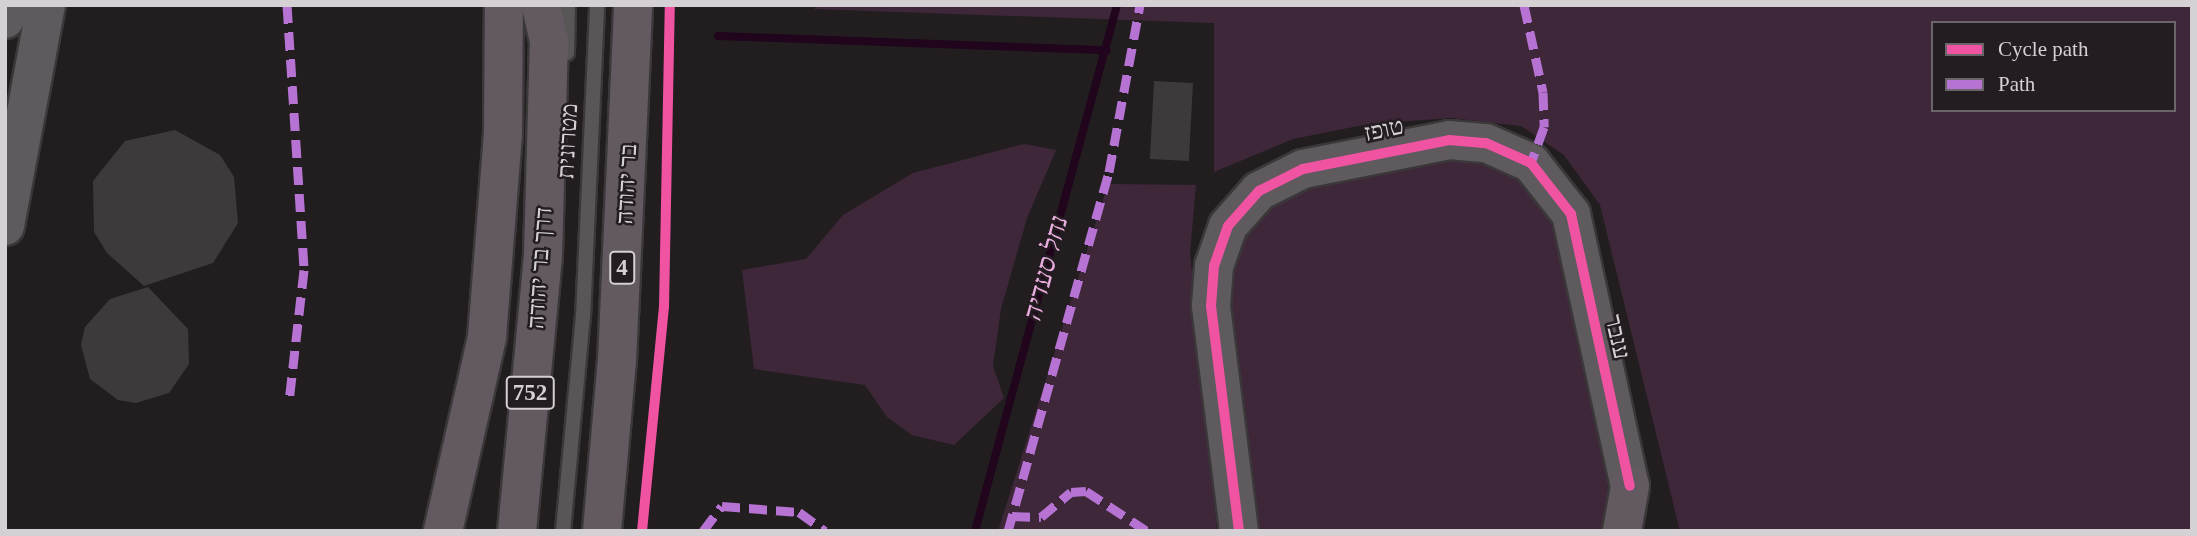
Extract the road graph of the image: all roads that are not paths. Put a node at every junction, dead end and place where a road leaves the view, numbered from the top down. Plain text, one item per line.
1 (8, 5) edge
2 (46, 5) edge
3 (505, 5) edge
4 (541, 5) edge
5 (568, 5) edge
6 (597, 5) edge
7 (633, 5) edge
8 (5, 19) edge
9 (566, 71) dead end
10 (566, 97) dead end
11 (5, 226) edge
12 (543, 255) junction
13 (1630, 486) junction
14 (443, 531) edge
15 (517, 531) edge
16 (562, 531) edge
17 (602, 531) edge
18 (1239, 531) edge
19 (1622, 531) edge
20 (1641, 531) edge

1 - 8 street
2 - 11 street
3 - 14 highway
4 - 12 highway, דרך בר יהודה
5 - 9 lane, מטרונית
6 - 16 lane, מטרונית
7 - 17 highway, בר יהודה / 4
10 - 12 lane, מטרונית
12 - 15 highway, דרך בר יהודה / 752
13 - 18 street, טופז
13 - 19 highway
13 - 20 street

